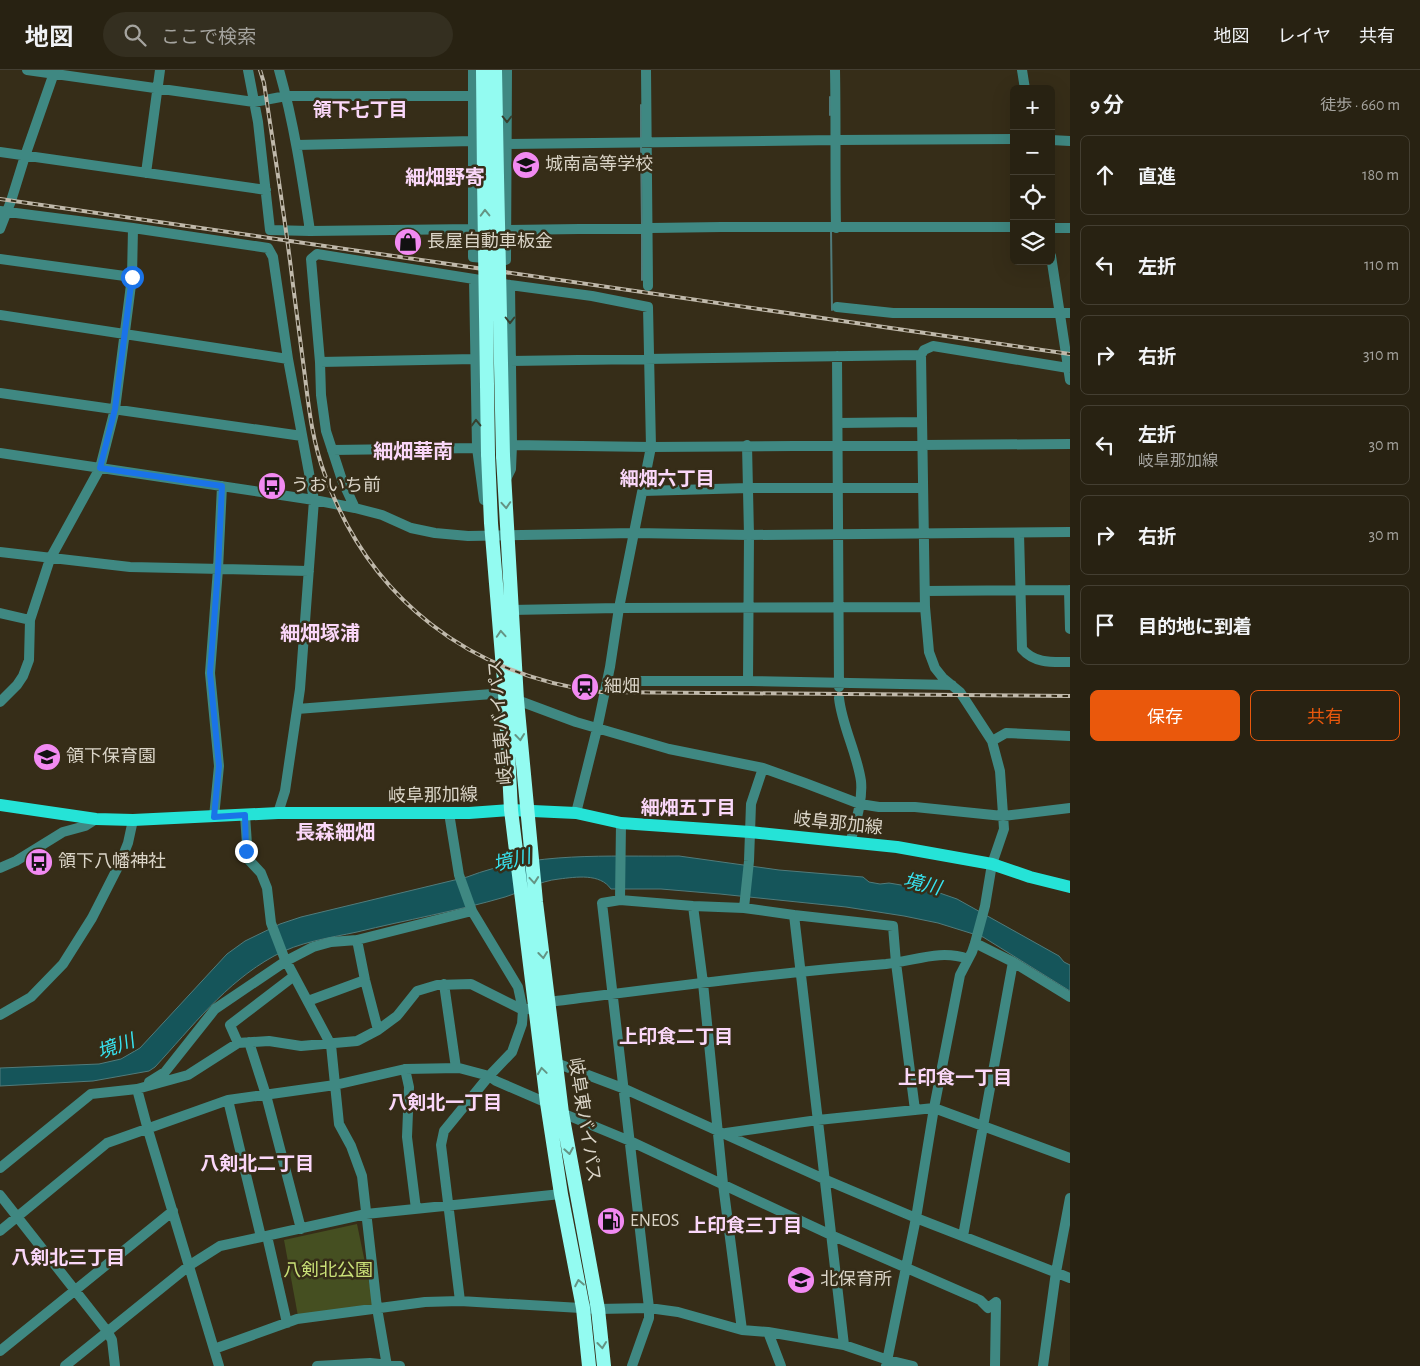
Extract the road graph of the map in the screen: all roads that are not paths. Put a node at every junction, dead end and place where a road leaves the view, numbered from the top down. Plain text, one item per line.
1 (27, 70) edge
2 (160, 70) edge
3 (248, 70) edge
4 (279, 70) edge
5 (473, 70) edge
6 (483, 70) edge
7 (496, 70) edge
8 (507, 70) edge
9 (646, 70) edge
10 (835, 70) edge
11 (1022, 70) edge
12 (54, 72) edge
13 (1024, 85) edge
14 (158, 90) junction
15 (286, 96) junction
16 (473, 96) junction
17 (254, 102) junction
18 (837, 140) junction
19 (1010, 140) edge
20 (1055, 140) edge
21 (473, 141) junction
22 (1070, 141) edge
23 (646, 142) junction
24 (507, 144) junction
25 (297, 145) junction
26 (0, 152) edge
27 (24, 156) junction
28 (146, 174) junction
29 (491, 177) junction
30 (266, 190) junction
31 (3, 211) edge
32 (1010, 227) edge
33 (133, 228) junction
34 (647, 228) junction
35 (836, 228) junction
36 (1055, 228) edge
37 (1070, 228) edge
38 (0, 229) edge
39 (473, 229) junction
40 (507, 230) junction
41 (310, 231) junction
42 (0, 259) edge
43 (1053, 265) edge
44 (132, 277) junction
45 (474, 280) junction
46 (510, 285) junction
47 (648, 286) dead end
48 (836, 307) dead end
49 (1065, 314) edge
50 (0, 315) edge
51 (124, 333) junction
52 (921, 355) junction
53 (837, 356) junction
54 (288, 359) junction
55 (475, 359) junction
56 (648, 360) junction
57 (510, 361) junction
58 (320, 362) junction
59 (1068, 368) junction
60 (1070, 380) edge
61 (0, 393) edge
62 (115, 409) junction
63 (922, 422) junction
64 (838, 423) junction
65 (302, 436) junction
66 (1070, 444) edge
67 (512, 445) junction
68 (747, 445) junction
69 (838, 446) junction
70 (923, 446) junction
71 (650, 447) junction
72 (332, 450) junction
73 (0, 453) edge
74 (489, 453) junction
75 (100, 468) junction
76 (504, 483) junction
77 (222, 486) junction
78 (748, 488) junction
79 (924, 488) junction
80 (838, 489) junction
81 (643, 490) junction
82 (314, 500) junction
83 (355, 508) junction
84 (492, 529) junction
85 (635, 532) junction
86 (1070, 532) edge
87 (1019, 533) junction
88 (838, 534) junction
89 (925, 534) junction
90 (749, 535) junction
91 (508, 536) junction
92 (0, 552) edge
93 (50, 559) junction
94 (218, 570) junction
95 (309, 571) junction
96 (1021, 590) junction
97 (1070, 590) edge
98 (925, 591) junction
99 (839, 607) junction
100 (925, 607) junction
101 (619, 608) junction
102 (748, 608) junction
103 (510, 610) junction
104 (0, 613) edge
105 (30, 620) junction
106 (1070, 629) edge
107 (1070, 662) edge
108 (630, 681) dead end
109 (748, 681) junction
110 (953, 685) junction
111 (839, 689) junction
112 (511, 697) junction
113 (0, 702) edge
114 (297, 709) junction
115 (597, 728) junction
116 (1070, 736) edge
117 (992, 741) junction
118 (763, 768) junction
119 (860, 804) junction
120 (0, 806) edge
121 (1070, 808) edge
122 (511, 810) junction
123 (528, 810) junction
124 (278, 813) junction
125 (449, 813) junction
126 (576, 813) junction
127 (245, 815) junction
128 (1002, 816) junction
129 (214, 817) junction
130 (96, 819) junction
131 (133, 820) junction
132 (621, 823) junction
133 (750, 832) junction
134 (850, 843) junction
135 (992, 864) junction
136 (0, 868) edge
137 (1070, 887) edge
138 (620, 900) junction
139 (693, 906) junction
140 (530, 908) junction
141 (744, 908) junction
142 (472, 910) junction
143 (794, 915) junction
144 (357, 940) junction
145 (976, 941) junction
146 (285, 959) junction
147 (968, 959) junction
148 (1012, 962) junction
149 (896, 963) junction
150 (800, 971) junction
151 (294, 976) junction
152 (365, 980) junction
153 (703, 983) junction
154 (444, 984) junction
155 (612, 994) junction
156 (1070, 997) edge
157 (308, 1002) junction
158 (549, 1002) junction
159 (528, 1009) junction
160 (0, 1016) edge
161 (378, 1030) junction
162 (249, 1042) junction
163 (238, 1043) junction
164 (331, 1044) junction
165 (556, 1063) junction
166 (456, 1068) junction
167 (405, 1069) junction
168 (489, 1076) junction
169 (335, 1085) junction
170 (137, 1088) junction
171 (625, 1089) junction
172 (266, 1095) junction
173 (228, 1100) junction
174 (547, 1103) junction
175 (934, 1108) junction
176 (915, 1110) junction
177 (562, 1113) junction
178 (818, 1120) junction
179 (983, 1126) junction
180 (148, 1130) junction
181 (722, 1132) junction
182 (630, 1141) junction
183 (1070, 1158) edge
184 (0, 1168) edge
185 (824, 1179) junction
186 (723, 1184) junction
187 (562, 1194) junction
188 (0, 1196) edge
189 (1070, 1198) edge
190 (449, 1206) junction
191 (416, 1209) junction
192 (173, 1212) junction
193 (366, 1214) junction
194 (18, 1217) junction
195 (916, 1218) junction
196 (301, 1228) junction
197 (0, 1231) edge
198 (264, 1236) junction
199 (831, 1236) junction
200 (963, 1236) junction
201 (190, 1266) junction
202 (905, 1267) junction
203 (1056, 1272) junction
204 (1070, 1278) edge
205 (75, 1290) junction
206 (460, 1301) junction
207 (377, 1308) junction
208 (584, 1308) junction
209 (649, 1308) junction
210 (598, 1309) junction
211 (287, 1323) junction
212 (742, 1330) junction
213 (107, 1331) junction
214 (768, 1332) junction
215 (844, 1345) junction
216 (214, 1349) junction
217 (0, 1351) edge
218 (887, 1363) edge
219 (387, 1365) edge
220 (65, 1366) edge
221 (116, 1366) edge
222 (219, 1366) edge
223 (317, 1366) edge
224 (400, 1366) edge
225 (589, 1366) edge
226 (604, 1366) edge
227 (632, 1366) edge
228 (781, 1366) edge
229 (913, 1366) edge
230 (995, 1366) edge
231 (1043, 1366) edge

1 - 12 street
2 - 14 street
3 - 17 street
4 - 15 street
5 - 16 street
6 - 29 highway, 岐阜東バイパス
7 - 29 highway, 岐阜東バイパス
8 -> 24 street
9 - 23 street
10 - 18 street
11 - 13 street
12 - 14 street
12 - 27 street
14 - 17 street
14 - 28 street
15 - 16 street
15 - 17 street
15 - 25 street
16 - 21 street
17 - 30 street
18 - 19 street
18 - 23 street
18 - 35 street
20 - 22 street
21 - 25 street
21 - 39 street
23 - 24 street
23 - 34 street
24 - 40 street
25 - 41 street
26 - 27 street
27 - 28 street
27 - 31 street
28 - 30 street
29 - 74 highway, 岐阜東バイパス, bridge
30 - 41 street
31 - 33 street
31 - 38 street
32 - 35 street
33 - 44 street
33 - 54 street
34 - 35 street
34 - 40 street
34 - 47 street
36 - 37 street
39 - 40 street
39 - 41 street
42 - 44 street
43 - 49 street
44 - 51 street
45 - 46 street
45 - 55 street
45 - 58 street
46 - 56 street
46 -> 57 street
48 - 49 street
49 - 59 street
50 - 51 street
51 - 54 street
51 - 62 street
52 - 53 street
52 - 59 street
52 - 63 street
53 - 56 street
53 - 64 street
54 - 65 street
55 - 58 street
74 -> 55 street
56 - 57 street
56 - 71 street
57 - 67 street
58 - 72 street
59 - 60 street
61 - 62 street
62 - 65 street
62 - 75 street
63 - 64 street
63 - 70 street
64 - 69 street
65 - 82 street
66 - 70 street
67 - 71 street
67 - 76 street
68 - 69 street
68 - 71 street
68 - 78 street
69 - 70 street
69 - 80 street
70 - 79 street
71 - 81 street
72 - 74 street
72 - 83 street
73 - 75 street
74 - 76 highway, 岐阜東バイパス
74 - 84 highway, 岐阜東バイパス
75 - 77 street
75 - 93 street
76 -> 91 highway, 岐阜東バイパス
77 - 82 street
77 - 94 street
78 - 80 street
78 - 81 street
78 - 90 street
79 - 80 street
79 - 89 street
80 - 88 street
81 - 85 street
82 - 83 street
82 - 95 street
83 - 84 street
84 - 91 street
112 -> 84 highway, 岐阜東バイパス
85 - 90 street
85 - 91 street
85 - 101 street
86 - 87 street
87 - 89 street
87 - 96 street
88 - 89 street
88 - 90 street
88 - 99 street
89 - 98 street
90 - 102 street
91 - 103 highway, 岐阜東バイパス
92 - 93 street
93 - 94 street
93 - 105 street
94 - 95 street
94 - 129 street
95 - 114 street
96 - 97 street
96 - 98 street
96 - 107 street
97 - 106 street
98 - 100 street
99 - 100 street
99 - 102 street
99 - 111 street
100 - 110 street
101 - 102 street
101 - 103 street
101 - 115 street
102 - 109 street
103 - 112 highway, 岐阜東バイパス
104 - 105 street
105 - 113 street
108 - 109 street
109 - 111 street
110 - 111 street
110 - 117 street
111 - 119 street
112 - 114 street
112 - 115 street
112 - 122 highway, 岐阜東バイパス
112 -> 123 highway, 岐阜東バイパス
114 - 124 street
115 - 118 street
115 - 126 street
116 - 117 street
117 - 128 street
118 - 119 street
118 - 133 street
119 - 128 street
119 - 134 street
120 - 130 main road, 岐阜那加線
121 - 128 street
122 - 123 main road, 岐阜那加線
122 - 125 main road, 岐阜那加線
122 - 140 highway, 岐阜東バイパス
123 - 126 main road, 岐阜那加線
123 -> 140 highway, 岐阜東バイパス
124 - 125 main road, 岐阜那加線
124 - 127 main road, 岐阜那加線
125 - 142 street
126 - 132 main road, 岐阜那加線
127 - 129 main road, 岐阜那加線
127 - 146 street
128 - 135 street
129 - 131 main road, 岐阜那加線
130 - 131 main road, 岐阜那加線
130 - 136 street
131 - 160 street
132 - 133 main road, 岐阜那加線
132 - 138 street
133 - 134 main road, 岐阜那加線
133 - 141 street
134 - 135 main road, 岐阜那加線
135 - 137 main road, 岐阜那加線
135 - 145 street
138 - 139 street
138 - 155 street
139 - 141 street
139 - 153 street
140 -> 158 highway, 岐阜東バイパス
140 - 159 highway, 岐阜東バイパス
141 - 143 street
142 - 144 street
142 - 159 street
143 - 149 street
143 - 150 street
144 - 146 street
144 - 152 street
145 - 147 street
145 - 148 street
146 - 151 street
146 - 170 street
147 - 149 street
147 - 175 street
148 - 156 street
148 - 179 street
149 - 150 street
149 - 176 street
150 - 153 street
150 - 178 street
151 - 157 street
151 - 163 street
152 - 157 street
152 - 161 street
153 - 155 street
153 - 181 street
154 - 159 street
154 - 161 street
154 - 166 street
155 - 158 street
155 - 171 street
157 - 164 street
158 - 165 highway, 岐阜東バイパス
159 - 168 street
174 -> 159 highway, 岐阜東バイパス
161 - 164 street
162 - 163 street
162 - 164 street
162 - 172 street
163 - 170 street
164 - 169 street
165 - 171 street
165 - 177 highway, 岐阜東バイパス
166 - 167 street
166 - 168 street
167 - 169 street
167 - 191 street
168 - 174 street
168 - 190 street
169 - 172 street
169 - 193 street
170 - 180 street
170 - 184 street
171 - 181 street
171 - 182 street
172 - 173 street
172 - 196 street
173 - 180 street
173 - 198 street
174 - 187 highway, 岐阜東バイパス
175 - 176 street
175 - 179 street
175 - 195 street
176 - 178 street
177 - 182 street
177 -> 210 highway, 岐阜東バイパス
178 - 181 street
178 - 185 street
179 - 183 street
179 - 200 street
180 - 192 street
180 - 194 street
181 - 185 street
181 - 186 street
182 - 186 street
182 - 209 street
185 - 195 street
185 - 199 street
186 - 199 street
186 - 212 street
187 - 190 street
208 -> 187 highway, 岐阜東バイパス
188 - 194 street
189 - 203 street
190 - 191 street
190 - 206 street
191 - 193 street
192 - 201 street
192 - 205 street
193 - 196 street
193 - 207 street
194 - 197 street
194 - 205 street
195 - 200 street
195 - 202 street
196 - 198 street
198 - 201 street
198 - 211 street
199 - 202 street
199 - 215 street
200 - 203 street
201 - 213 street
201 - 216 street
202 - 218 street
202 - 230 street
203 - 204 street
203 - 231 street
205 - 213 street
205 - 217 street
206 - 207 street
206 - 208 street
207 - 211 street
207 - 219 street
208 - 210 street
208 - 225 highway, 岐阜東バイパス
209 - 210 street
209 - 212 street
209 - 227 street
210 -> 226 highway, 岐阜東バイパス
211 - 216 street
212 - 214 street
213 - 220 street
213 - 221 street
214 - 215 street
214 - 228 street
215 - 218 street
216 - 222 street
218 - 229 street
219 - 223 street
219 - 224 street

